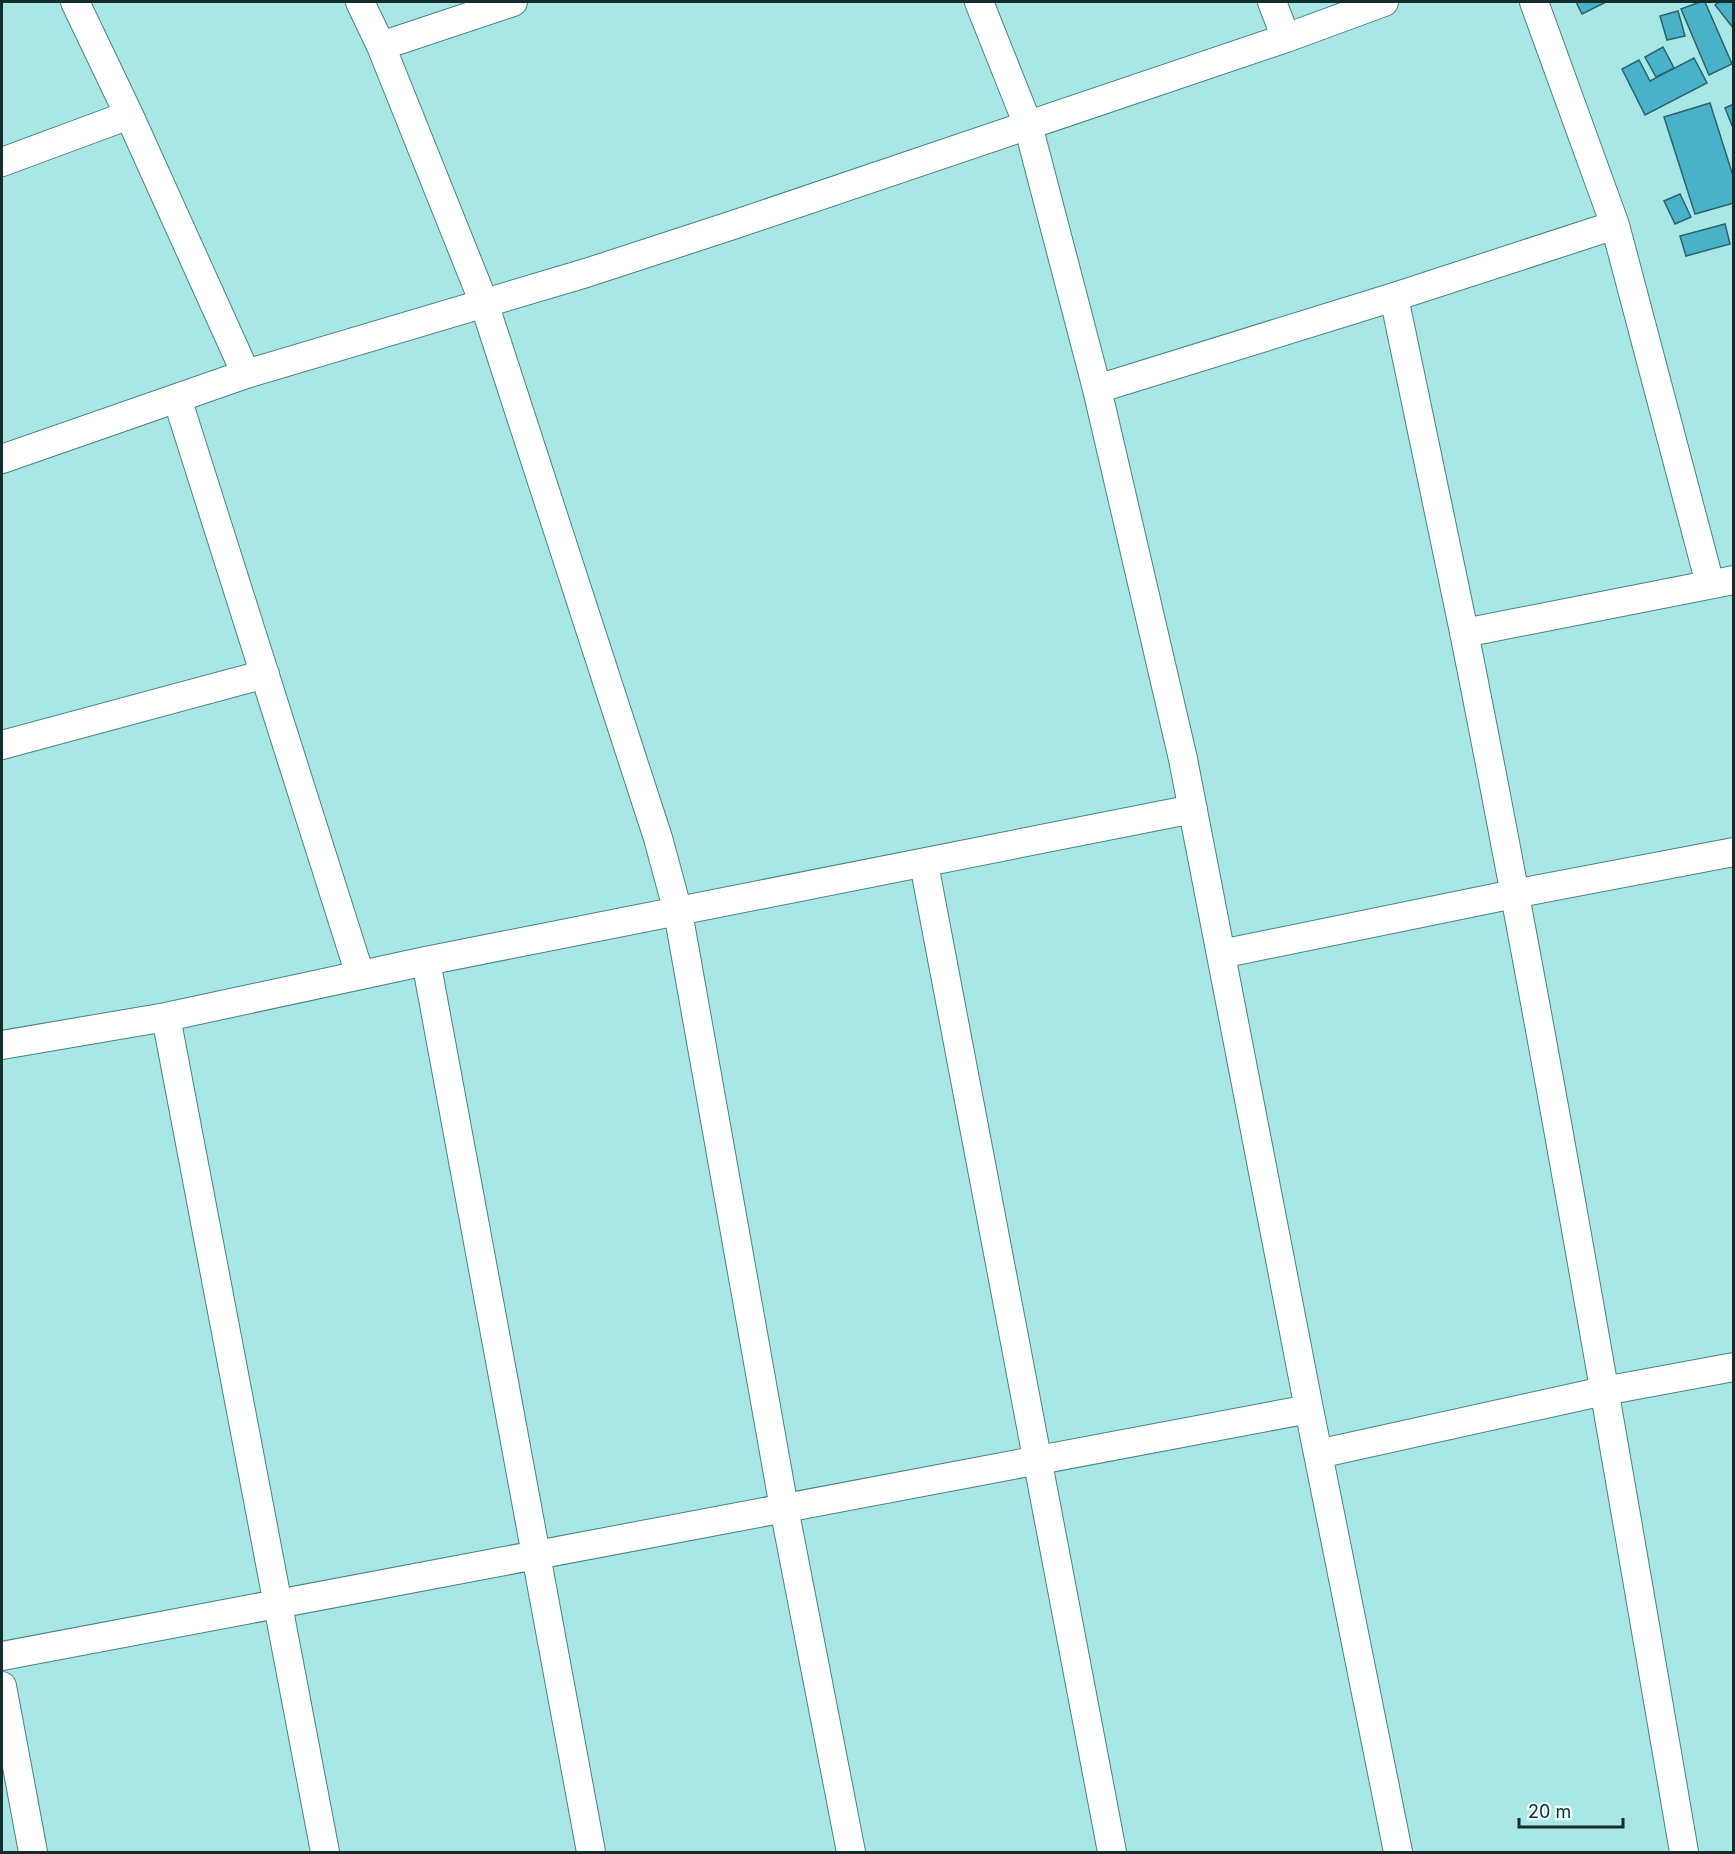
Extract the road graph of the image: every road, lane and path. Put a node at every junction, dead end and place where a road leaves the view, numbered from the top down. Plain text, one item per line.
1 (75, 2) edge
2 (360, 2) edge
3 (513, 2) edge
4 (979, 2) edge
5 (1272, 2) edge
6 (1384, 2) edge
7 (1534, 2) edge
8 (1287, 38) junction
9 (381, 46) junction
10 (129, 115) junction
11 (1028, 125) junction
12 (2, 162) edge
13 (1616, 225) junction
14 (1394, 297) junction
15 (484, 303) junction
16 (246, 374) junction
17 (1097, 389) junction
18 (177, 398) junction
19 (2, 459) edge
20 (1722, 582) edge
21 (1464, 633) junction
22 (265, 674) junction
23 (2, 745) edge
24 (1193, 809) junction
25 (1734, 852) edge
26 (924, 864) junction
27 (1514, 894) junction
28 (678, 912) junction
29 (1221, 954) junction
30 (426, 961) junction
31 (360, 975) junction
32 (166, 1017) junction
33 (2, 1045) edge
34 (1734, 1367) edge
35 (1604, 1391) junction
36 (1309, 1409) junction
37 (1318, 1454) junction
38 (1038, 1460) junction
39 (784, 1508) junction
40 (538, 1554) junction
41 (277, 1604) junction
42 (2, 1656) edge
43 (2, 1686) edge
44 (33, 1852) edge
45 (325, 1852) edge
46 (591, 1852) edge
47 (851, 1852) edge
48 (1112, 1852) edge
49 (1398, 1852) edge
50 (1684, 1852) edge

1 - 10 street
2 - 9 street
3 - 9 street
4 - 11 street
5 - 8 street
6 - 8 street
7 - 13 street
8 - 11 street
9 - 15 street
10 - 12 street
10 - 16 street
11 - 15 street
11 - 17 street
13 - 14 street
13 - 20 street
14 - 17 street
14 - 21 street
15 - 16 street
15 - 28 street
16 - 18 street
17 - 24 street
18 - 19 street
18 - 22 street
20 - 21 street
21 - 27 street
22 - 23 street
22 - 31 street
24 - 26 street
24 - 29 street
25 - 27 street
26 - 28 street
26 - 38 street
27 - 29 street
27 - 35 street
28 - 30 street
28 - 39 street
29 - 36 street
30 - 31 street
30 - 40 street
31 - 32 street
32 - 33 street
32 - 41 street
34 - 35 street
35 - 37 street
35 - 50 street
36 - 37 street
36 - 38 street
37 - 49 street
38 - 39 street
38 - 48 street
39 - 40 street
39 - 47 street
40 - 41 street
40 - 46 street
41 - 42 street
41 - 45 street
43 - 44 street

